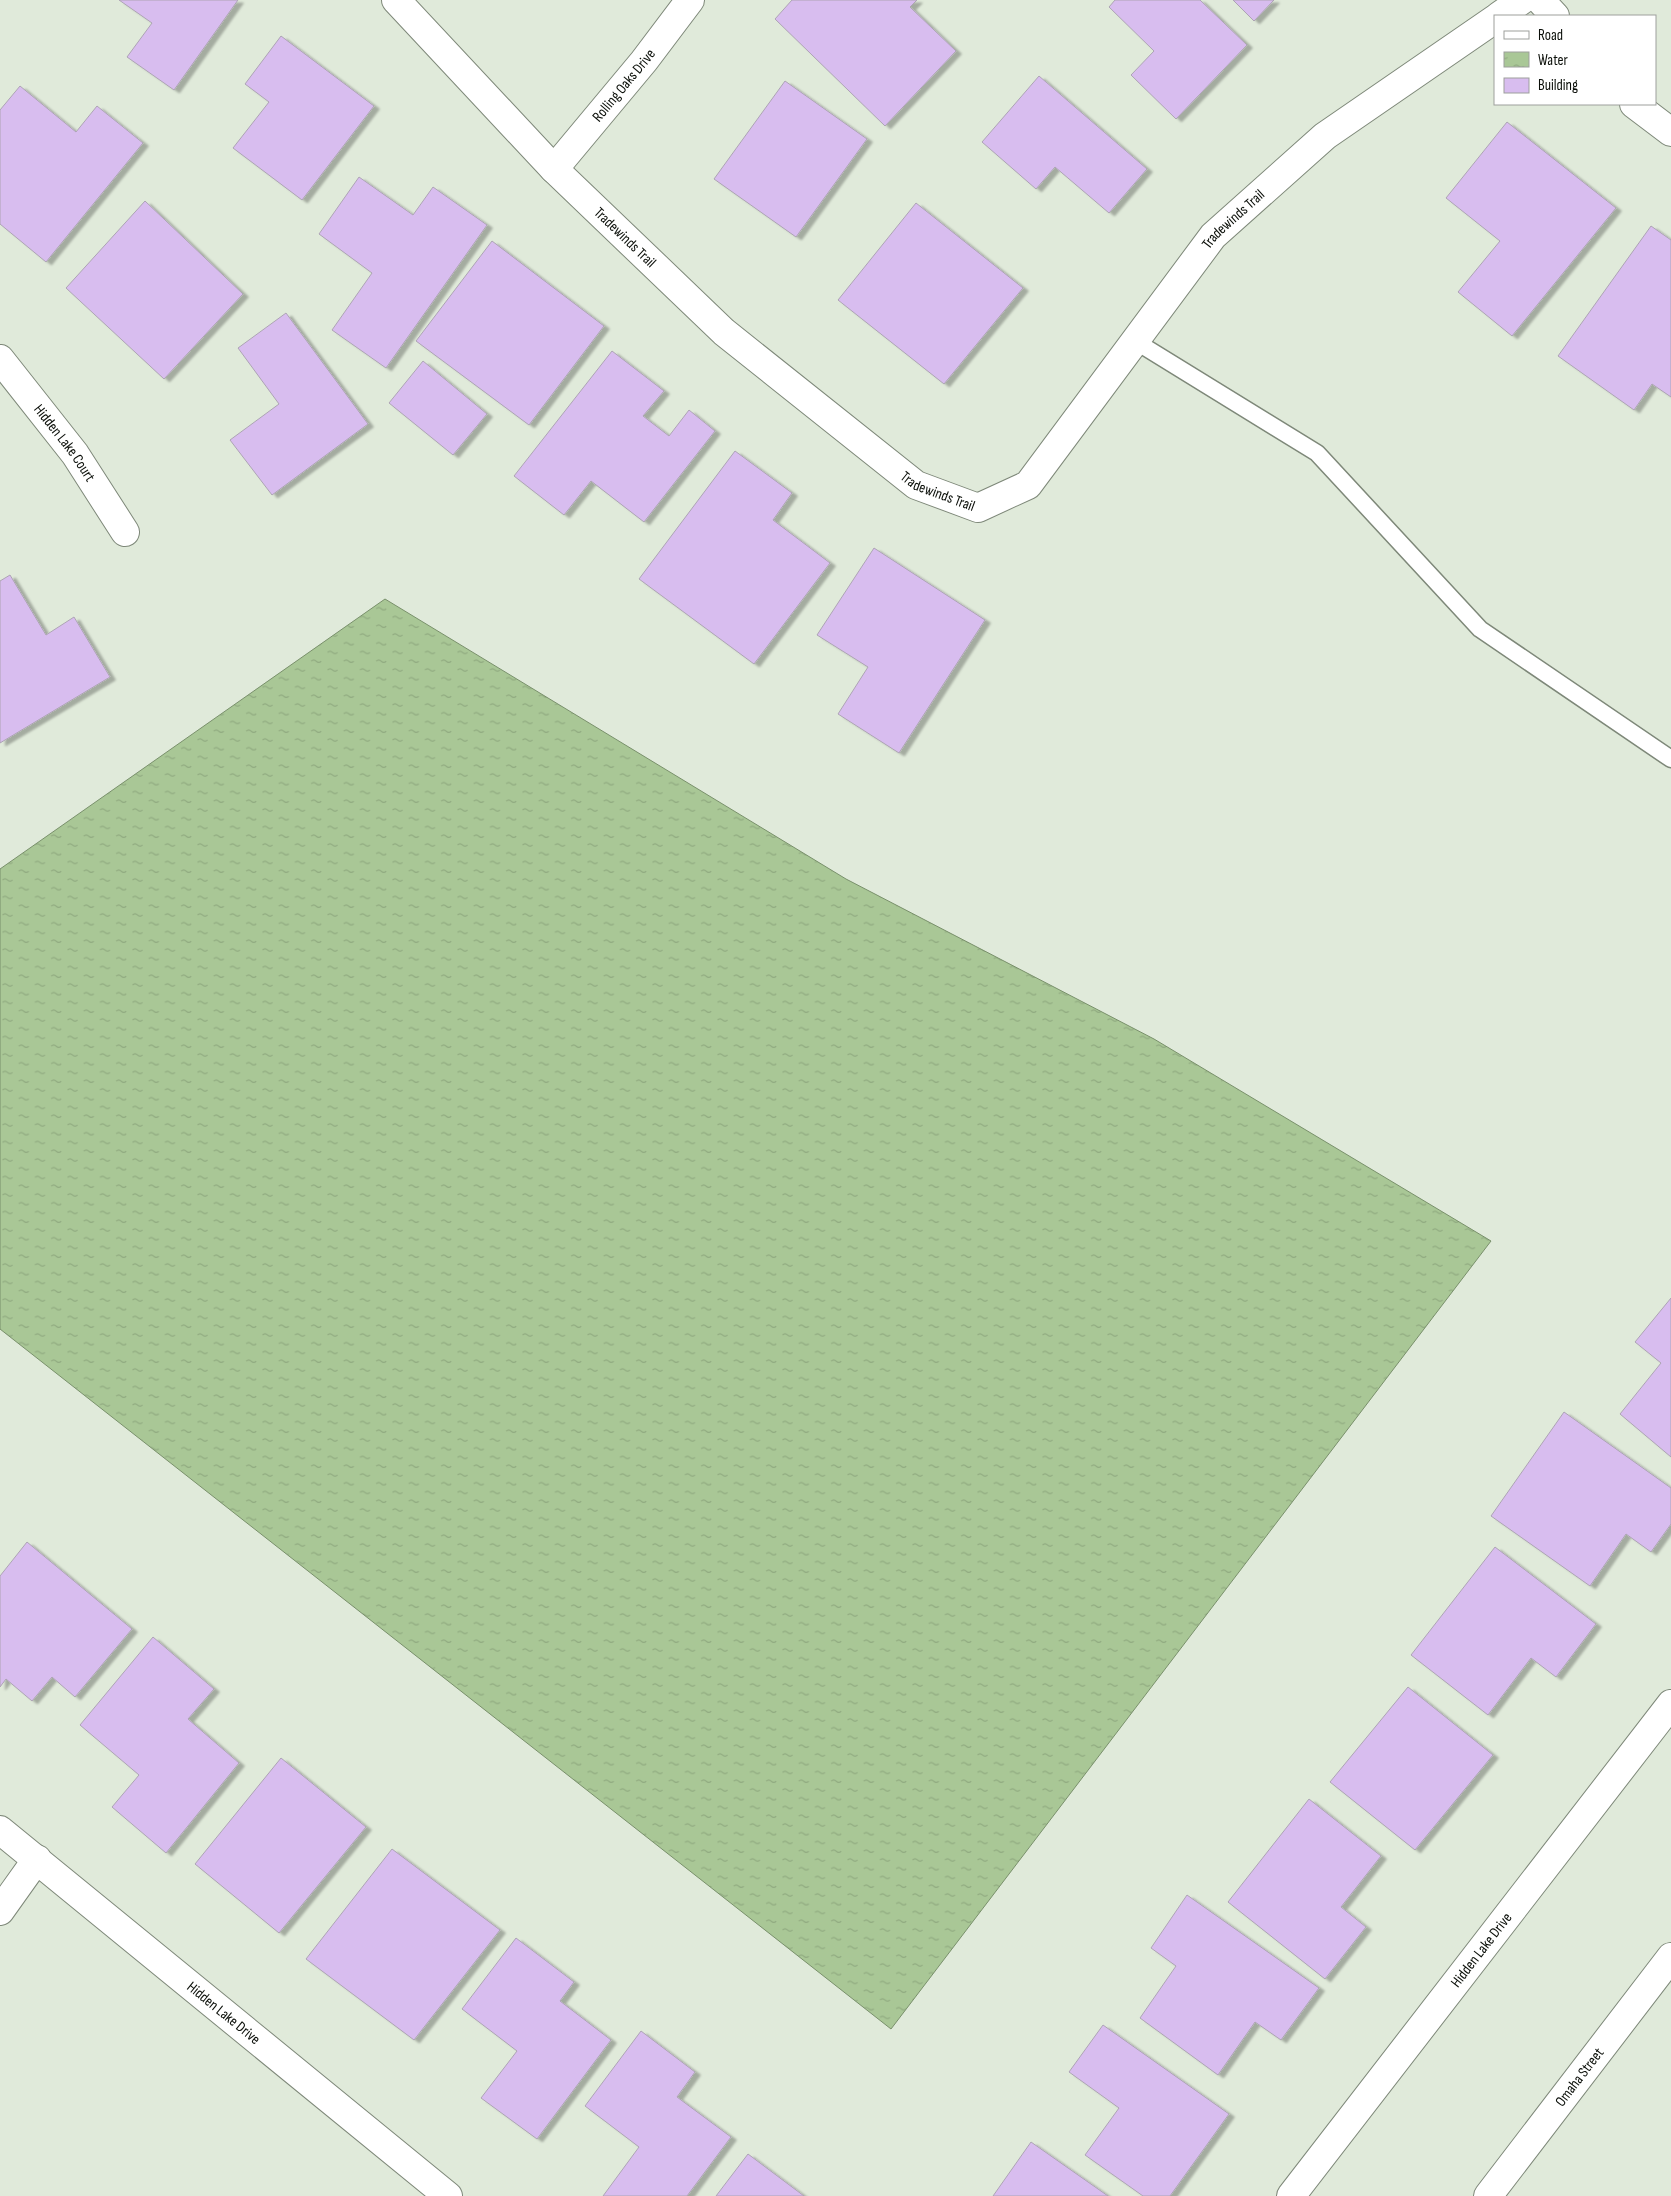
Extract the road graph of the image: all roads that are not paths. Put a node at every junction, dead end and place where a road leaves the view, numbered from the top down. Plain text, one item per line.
1 (396, 0) edge
2 (690, 0) edge
3 (1522, 0) edge
4 (1540, 0) edge
5 (1500, 15) edge
6 (1554, 15) edge
7 (1494, 20) edge
8 (1635, 105) edge
9 (1671, 132) edge
10 (554, 170) junction
11 (1135, 341) junction
12 (0, 359) edge
13 (125, 532) dead end
14 (1671, 759) edge
15 (1671, 1704) edge
16 (0, 1830) edge
17 (37, 1859) junction
18 (0, 1911) edge
19 (1671, 1957) edge
20 (448, 2196) edge
21 (1291, 2196) edge
22 (1488, 2196) edge

1 - 10 street, Tradewinds Trail
2 - 10 street, Rolling Oaks Drive
3 - 5 street
4 - 6 street
7 - 11 street, Tradewinds Trail
8 - 9 street
10 - 11 street, Tradewinds Trail
11 - 14 lane
12 - 13 street, Hidden Lake Court
15 - 21 street, Hidden Lake Drive
16 - 17 street, Hidden Lake Drive
17 - 18 street
17 - 20 street, Hidden Lake Drive
19 - 22 street, Omaha Street

